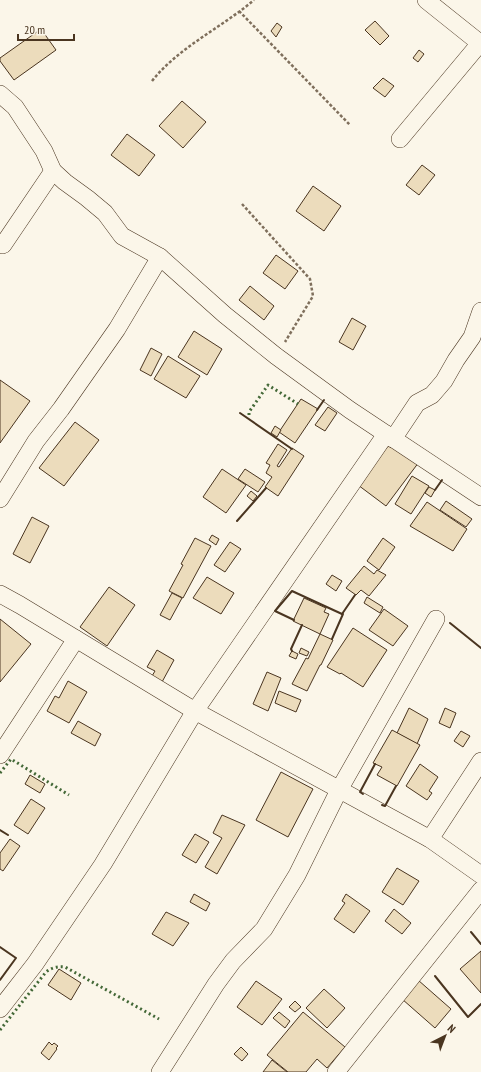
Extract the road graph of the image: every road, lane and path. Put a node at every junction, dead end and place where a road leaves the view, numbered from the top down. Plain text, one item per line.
1 (254, 0) edge
2 (426, 0) edge
3 (239, 11) junction
4 (481, 43) edge
5 (152, 82) dead end
6 (0, 94) edge
7 (350, 125) dead end
8 (400, 139) dead end
9 (53, 171) junction
10 (242, 204) dead end
11 (3, 245) dead end
12 (160, 257) junction
13 (481, 311) edge
14 (276, 356) junction
15 (390, 436) junction
16 (481, 497) edge
17 (0, 499) edge
18 (0, 594) edge
19 (436, 618) dead end
20 (76, 639) junction
21 (195, 711) junction
22 (0, 755) edge
23 (481, 761) edge
24 (339, 790) junction
25 (430, 839) junction
26 (481, 875) edge
27 (481, 890) edge
28 (0, 1009) edge
29 (160, 1072) edge
30 (336, 1072) edge

1 - 3 path
2 - 4 street
3 - 5 path
3 - 7 path
4 - 8 street
6 - 9 street
9 - 11 street
9 - 12 street
10 - 14 path
12 - 14 street
12 - 17 street
13 - 15 street
14 - 15 street
15 - 16 street
15 - 21 street
18 - 20 street
19 - 24 street
20 - 21 street
20 - 22 street
21 - 24 street
21 - 28 street
23 - 25 street
24 - 25 street
24 - 29 street
25 - 26 street
27 - 30 street

